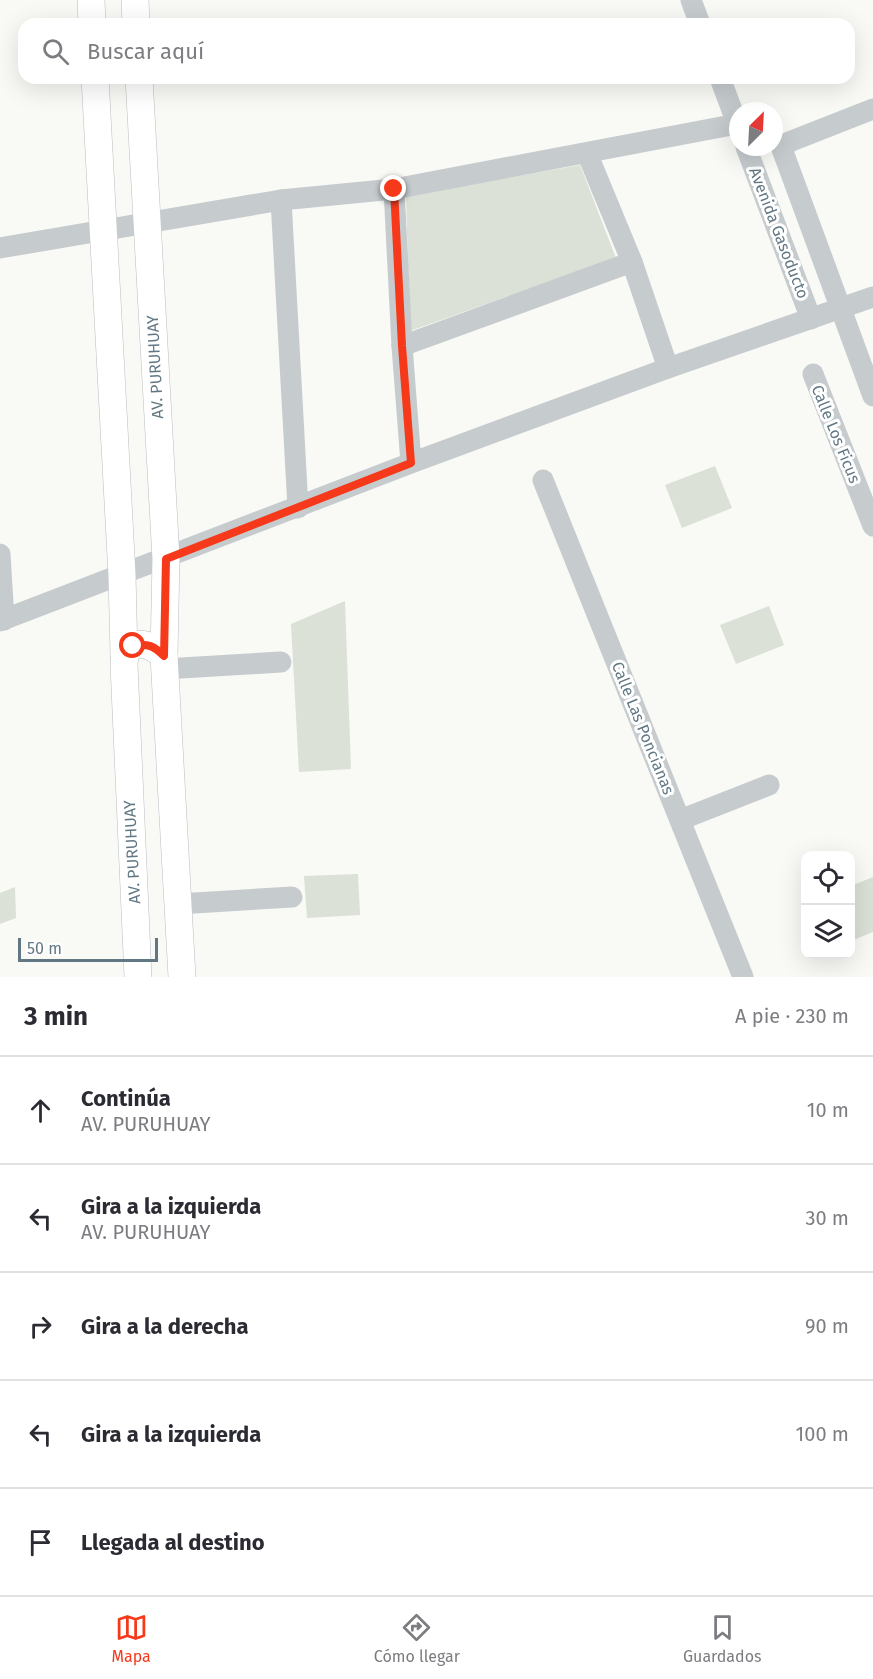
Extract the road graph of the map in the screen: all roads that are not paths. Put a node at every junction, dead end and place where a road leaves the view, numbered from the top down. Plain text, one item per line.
1 (91, 0) edge
2 (135, 0) edge
3 (691, 0) edge
4 (92, 18) edge
5 (136, 18) edge
6 (698, 18) edge
7 (95, 84) edge
8 (139, 84) edge
9 (722, 84) edge
10 (729, 102) edge
11 (873, 109) edge
12 (729, 127) edge
13 (587, 153) junction
14 (749, 156) edge
15 (394, 189) junction
16 (281, 200) junction
17 (147, 224) junction
18 (102, 231) junction
19 (0, 248) edge
20 (632, 262) junction
21 (873, 297) edge
22 (840, 309) junction
23 (811, 319) junction
24 (402, 346) junction
25 (668, 368) junction
26 (813, 374) dead end
27 (873, 396) edge
28 (411, 463) junction
29 (543, 480) dead end
30 (298, 508) junction
31 (873, 526) edge
32 (0, 554) edge
33 (166, 559) junction
34 (122, 575) junction
35 (2, 621) edge
36 (124, 656) junction
37 (165, 662) junction
38 (280, 662) dead end
39 (768, 785) dead end
40 (680, 820) junction
41 (292, 897) dead end
42 (178, 904) junction
43 (138, 977) edge
44 (182, 977) edge
45 (743, 977) edge

1 - 4 main road
2 - 5 main road
3 - 6 street
7 - 18 main road, AV. PURUHUAY
8 - 17 main road, AV. PURUHUAY
9 - 10 street
11 - 22 street
12 - 13 street
13 - 15 street
13 - 20 street
14 - 23 street, Avenida Gasoducto
15 - 16 street
15 - 24 street
16 - 17 street
16 - 30 street
17 - 18 street
17 - 33 main road, AV. PURUHUAY
18 - 19 street
18 - 34 main road, AV. PURUHUAY
20 - 24 street
20 - 25 street
21 - 22 street
22 - 23 street
22 - 27 street
23 - 25 street
24 - 28 street
25 - 28 street
26 - 31 street, Calle Los Ficus
28 - 30 street
29 - 40 street, Calle Las Poncianas
30 - 33 street
32 - 35 street
33 - 34 street
33 - 37 main road, AV. PURUHUAY
34 - 35 street
34 - 36 main road, AV. PURUHUAY
36 - 37 main road
36 - 43 main road, AV. PURUHUAY
37 - 38 street
37 - 42 main road, AV. PURUHUAY
39 - 40 street
40 - 45 street, Calle Las Poncianas
41 - 42 street
42 - 44 main road, AV. PURUHUAY

